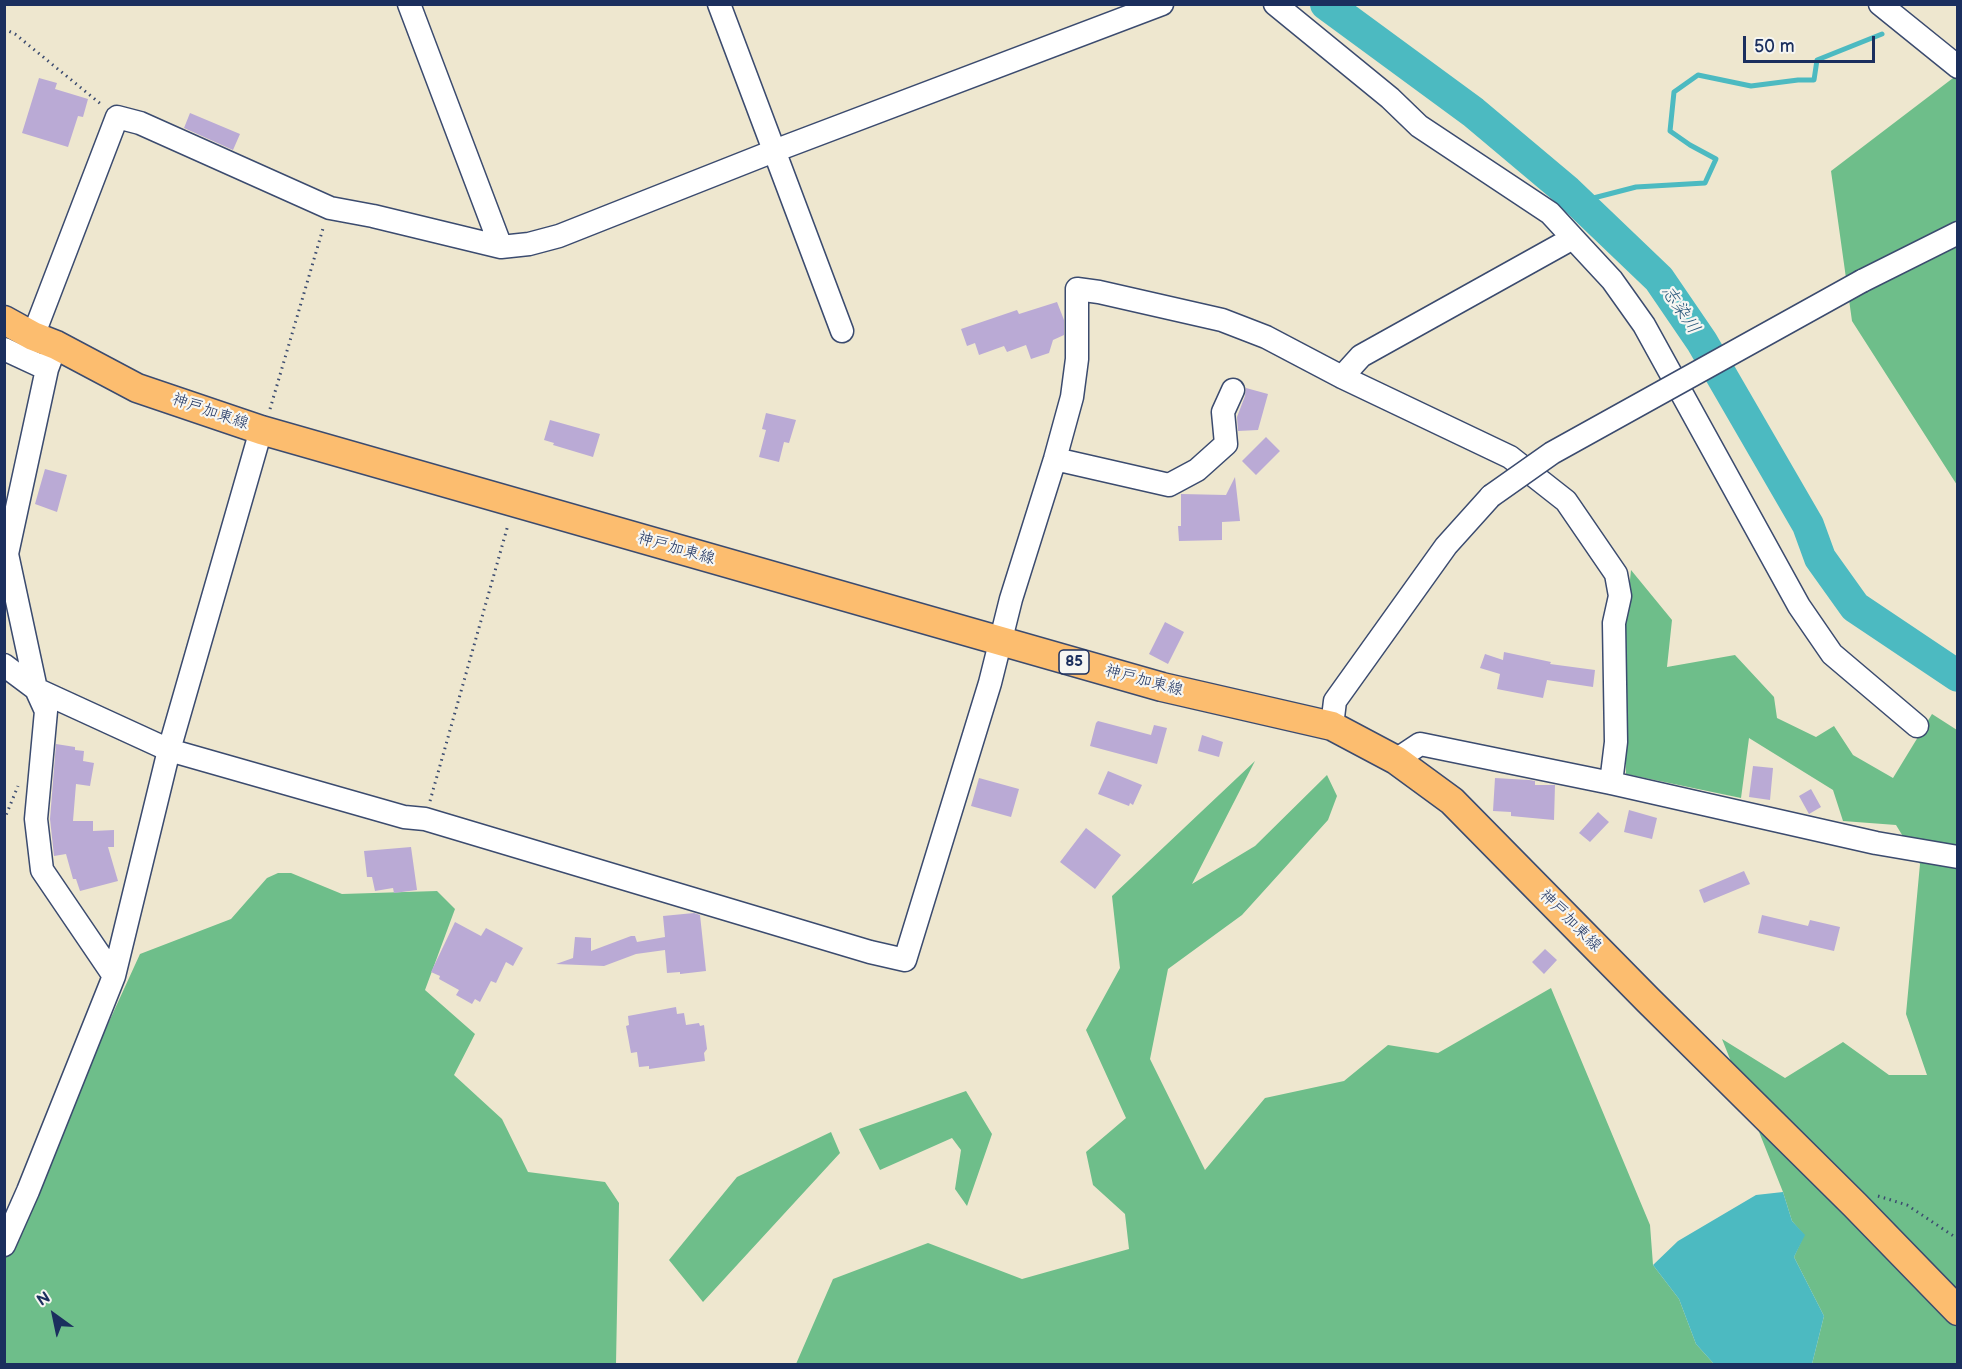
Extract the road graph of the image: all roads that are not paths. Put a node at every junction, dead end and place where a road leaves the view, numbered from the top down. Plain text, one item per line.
1 (410, 4) edge
2 (719, 4) edge
3 (1162, 4) edge
4 (1275, 4) edge
5 (1880, 4) edge
6 (1958, 67) edge
7 (774, 151) junction
8 (1958, 233) edge
9 (1573, 238) junction
10 (501, 247) junction
11 (4, 321) edge
12 (842, 332) dead end
13 (4, 349) edge
14 (45, 350) junction
15 (1341, 377) junction
16 (1233, 390) dead end
17 (261, 430) junction
18 (1055, 459) junction
19 (999, 641) junction
20 (4, 665) edge
21 (36, 688) junction
22 (1332, 726) junction
23 (1917, 726) dead end
24 (169, 750) junction
25 (1396, 760) junction
26 (1611, 783) junction
27 (1958, 857) edge
28 (114, 976) junction
29 (4, 1245) edge
30 (1958, 1311) edge

1 - 10 street
2 - 7 street
3 - 7 street
4 - 9 street
5 - 6 street
7 - 10 street
7 - 12 street
8 - 22 street, bridge
9 - 15 street
9 - 23 street
10 - 14 street
11 - 14 main road, 神戸加東線 / 85
13 - 14 street
14 - 17 main road, 神戸加東線 / 85
14 - 21 street
15 - 18 street
15 - 26 street
16 - 18 street
17 - 19 main road, 神戸加東線 / 85
17 - 24 street
18 - 19 street
19 - 22 main road, 神戸加東線 / 85
19 - 24 street
20 - 21 street
21 - 24 street
21 - 28 street
22 - 25 main road, 神戸加東線 / 85
24 - 28 street
25 - 26 street
25 - 30 main road, 神戸加東線 / 85
26 - 27 street
28 - 29 street

